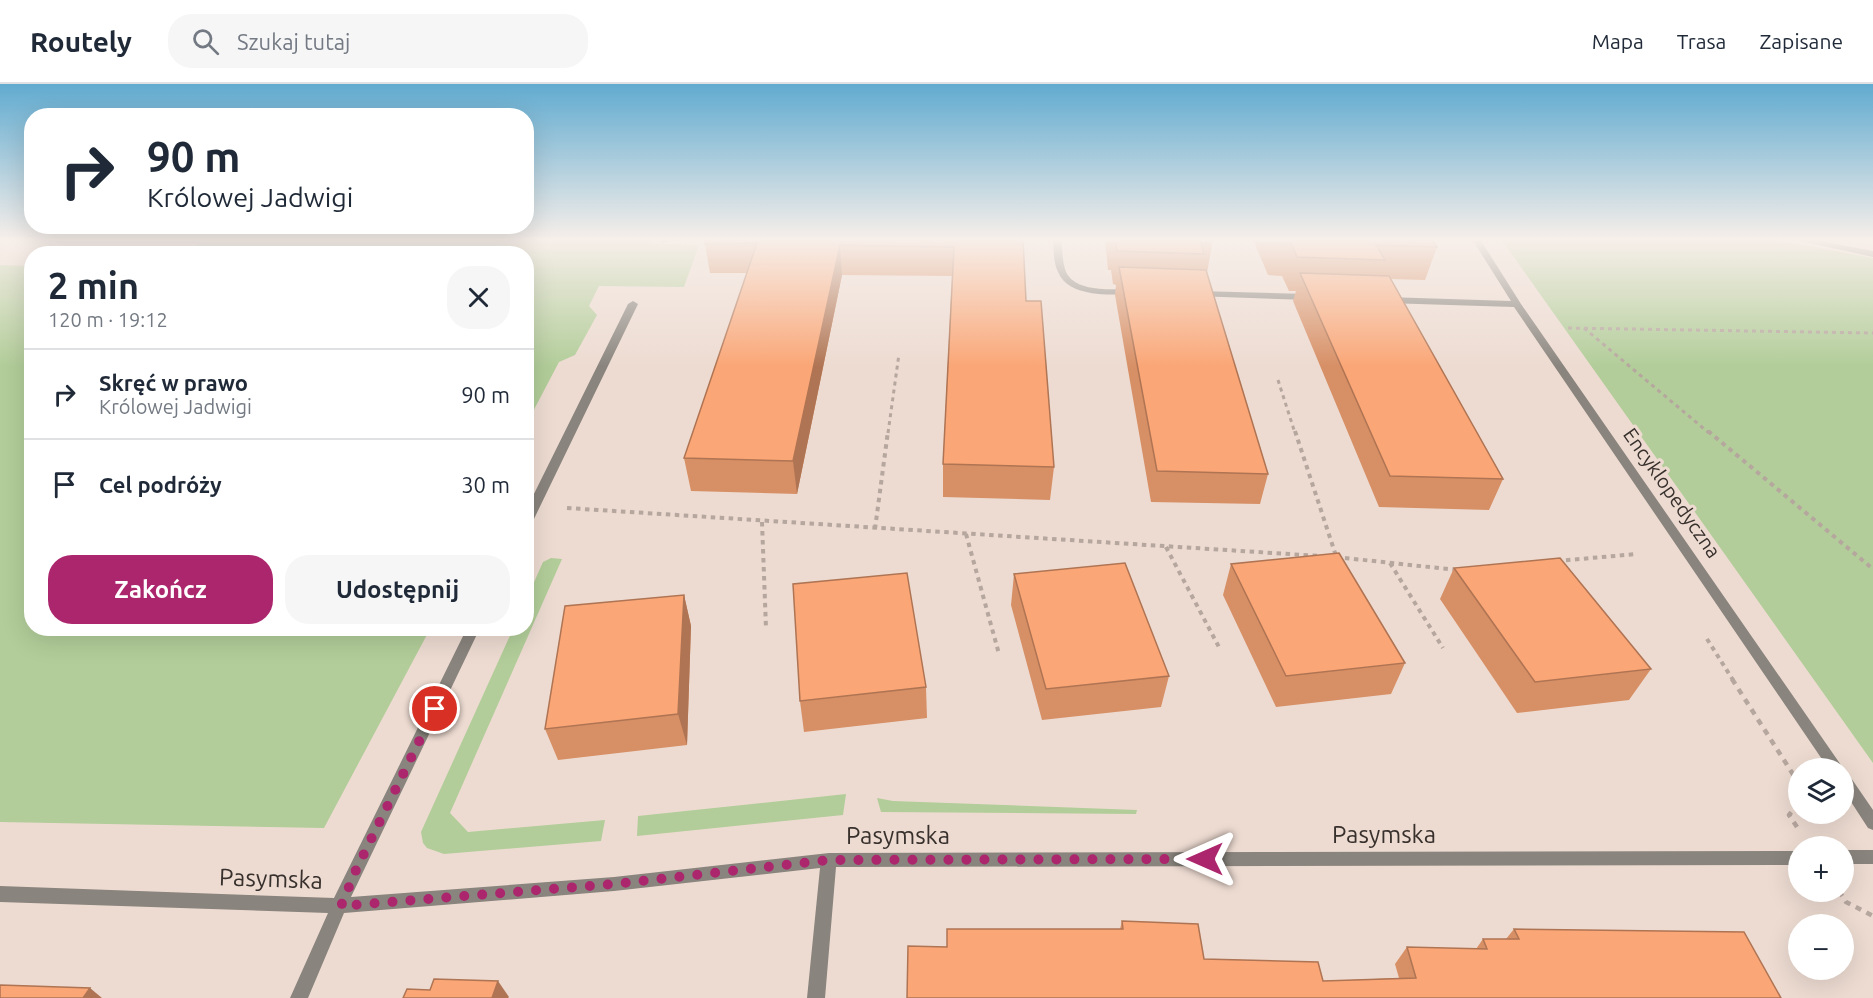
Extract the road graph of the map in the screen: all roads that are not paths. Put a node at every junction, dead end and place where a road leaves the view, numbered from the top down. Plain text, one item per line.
1 (1071, 282) edge
2 (1503, 282) edge
3 (1139, 292) edge
4 (1186, 293) edge
5 (1315, 298) edge
6 (1374, 300) edge
7 (633, 304) dead end
8 (1517, 304) junction
9 (534, 507) edge
10 (470, 636) edge
11 (1829, 758) edge
12 (1854, 794) edge
13 (1873, 823) edge
14 (1854, 857) edge
15 (1873, 857) edge
16 (1788, 858) edge
17 (829, 860) junction
18 (0, 894) edge
19 (341, 906) junction
20 (299, 998) edge
21 (816, 998) edge

1 - 3 street
2 - 8 street, Encyklopedyczna
4 - 5 street
6 - 8 street
7 - 9 street
8 - 11 street, Encyklopedyczna
10 - 19 street
12 - 13 street
14 - 15 street
16 - 17 street, Pasymska
17 - 19 street, Pasymska
17 - 21 street
18 - 19 street, Pasymska
19 - 20 street

